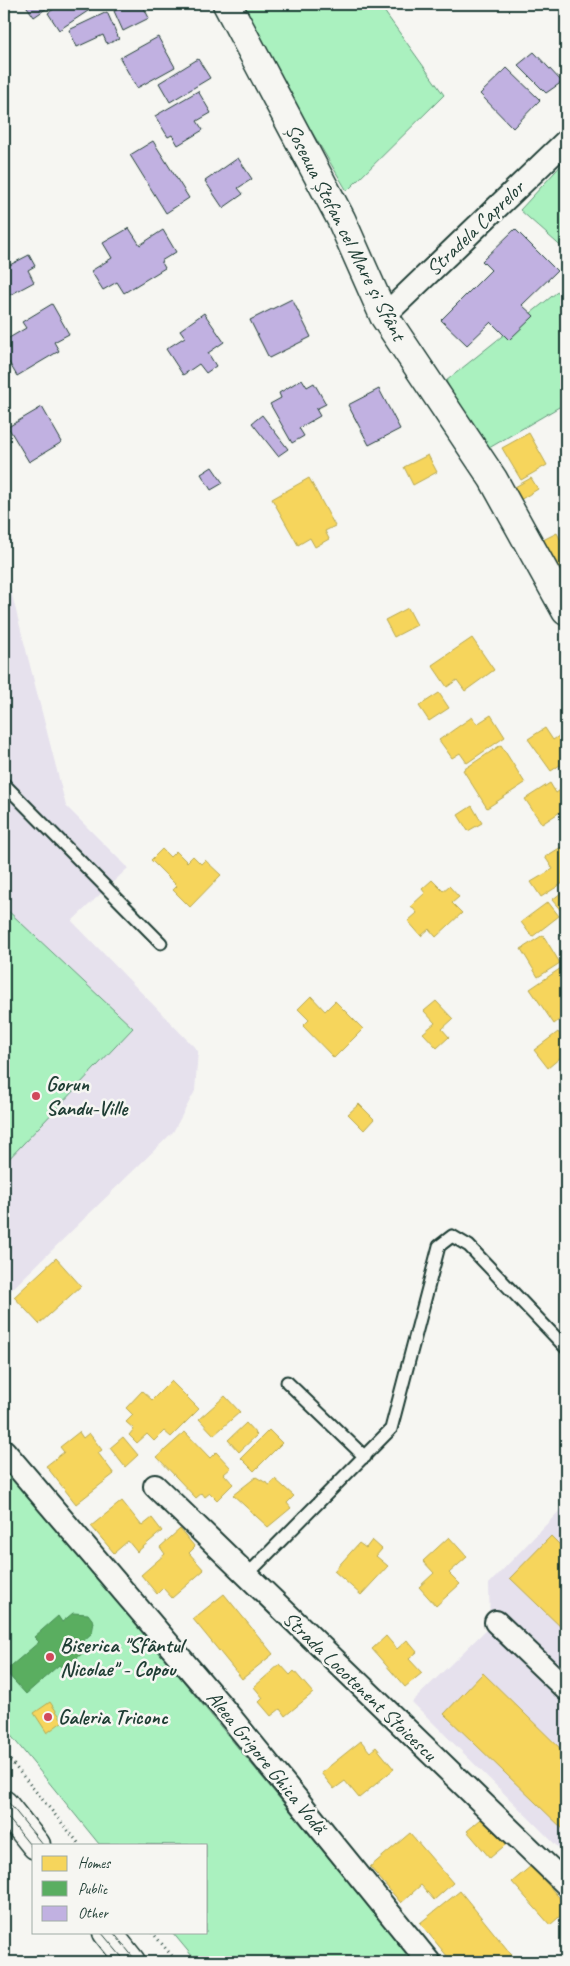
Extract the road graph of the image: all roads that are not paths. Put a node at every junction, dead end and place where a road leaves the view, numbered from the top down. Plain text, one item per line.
1 (227, 4) edge
2 (566, 141) edge
3 (384, 316) junction
4 (566, 611) edge
5 (4, 784) edge
6 (161, 943) dead end
7 (566, 1348) edge
8 (287, 1382) dead end
9 (4, 1451) edge
10 (365, 1457) junction
11 (155, 1486) dead end
12 (246, 1576) junction
13 (496, 1622) dead end
14 (566, 1689) edge
15 (4, 1805) edge
16 (35, 1844) edge
17 (566, 1884) edge
18 (109, 1934) edge
19 (131, 1962) edge
20 (429, 1962) edge

1 - 3 street, Șoseaua Ștefan cel Mare și Sfânt
2 - 3 street, Stradela Caprelor
3 - 4 street, Șoseaua Ștefan cel Mare și Sfânt
5 - 6 lane
7 - 10 lane
8 - 10 lane
9 - 20 street, Aleea Grigore Ghica Vodă
10 - 12 lane
11 - 12 street, Strada Locotenent Stoicescu
12 - 17 street, Strada Locotenent Stoicescu
13 - 14 street
15 - 16 street
18 - 19 street

